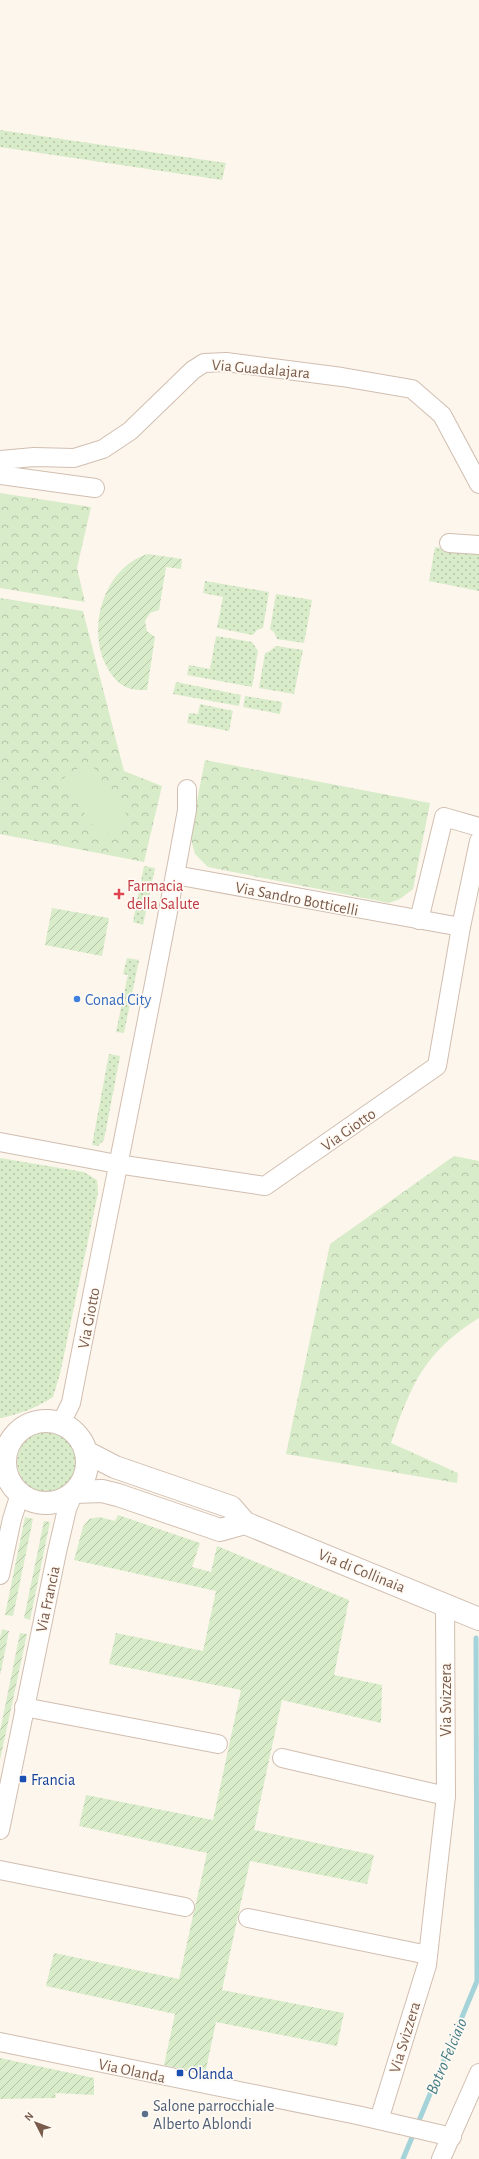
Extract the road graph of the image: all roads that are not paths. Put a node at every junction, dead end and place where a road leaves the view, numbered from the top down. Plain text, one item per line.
1 (0, 460) edge
2 (0, 475) edge
3 (479, 484) edge
4 (95, 488) dead end
5 (449, 543) dead end
6 (479, 545) edge
7 (187, 789) dead end
8 (479, 827) edge
9 (479, 841) edge
10 (176, 875) junction
11 (419, 920) junction
12 (461, 927) junction
13 (0, 1142) edge
14 (117, 1164) junction
15 (61, 1423) junction
16 (9, 1435) edge
17 (86, 1452) junction
18 (9, 1482) edge
19 (74, 1492) junction
20 (245, 1523) junction
21 (0, 1575) edge
22 (445, 1604) junction
23 (479, 1619) edge
24 (24, 1707) junction
25 (218, 1744) dead end
26 (282, 1758) dead end
27 (446, 1796) junction
28 (0, 1830) edge
29 (0, 1870) edge
30 (185, 1908) dead end
31 (248, 1918) dead end
32 (428, 1955) junction
33 (0, 2042) edge
34 (479, 2073) edge
35 (382, 2120) junction
36 (452, 2137) junction
37 (441, 2159) edge

1 - 3 street, Via Guadalajara
2 - 4 street
5 - 6 street
7 - 10 street, Via Giotto
8 - 11 street
9 - 12 street
10 - 11 street, Via Sandro Botticelli
10 - 14 street, Via Giotto
11 - 12 street, Via Sandro Botticelli
12 - 14 street, Via Giotto
13 - 14 street
14 - 15 street, Via Giotto
15 - 16 street
15 - 17 street
16 - 18 street
17 - 19 street
17 - 20 street, Via di Collinaia
18 - 19 street
18 - 21 street
19 - 20 street
19 - 24 street, Via Francia
20 - 22 street, Via di Collinaia
22 - 23 street, Via di Collinaia
22 - 27 street, Via Svizzera
24 - 25 street
24 - 28 street, Via Francia
26 - 27 street
27 - 32 street, Via Svizzera
29 - 30 street
31 - 32 street
32 - 35 street, Via Svizzera
33 - 35 street, Via Olanda
34 - 36 street
35 - 36 street, Via Olanda
36 - 37 street

